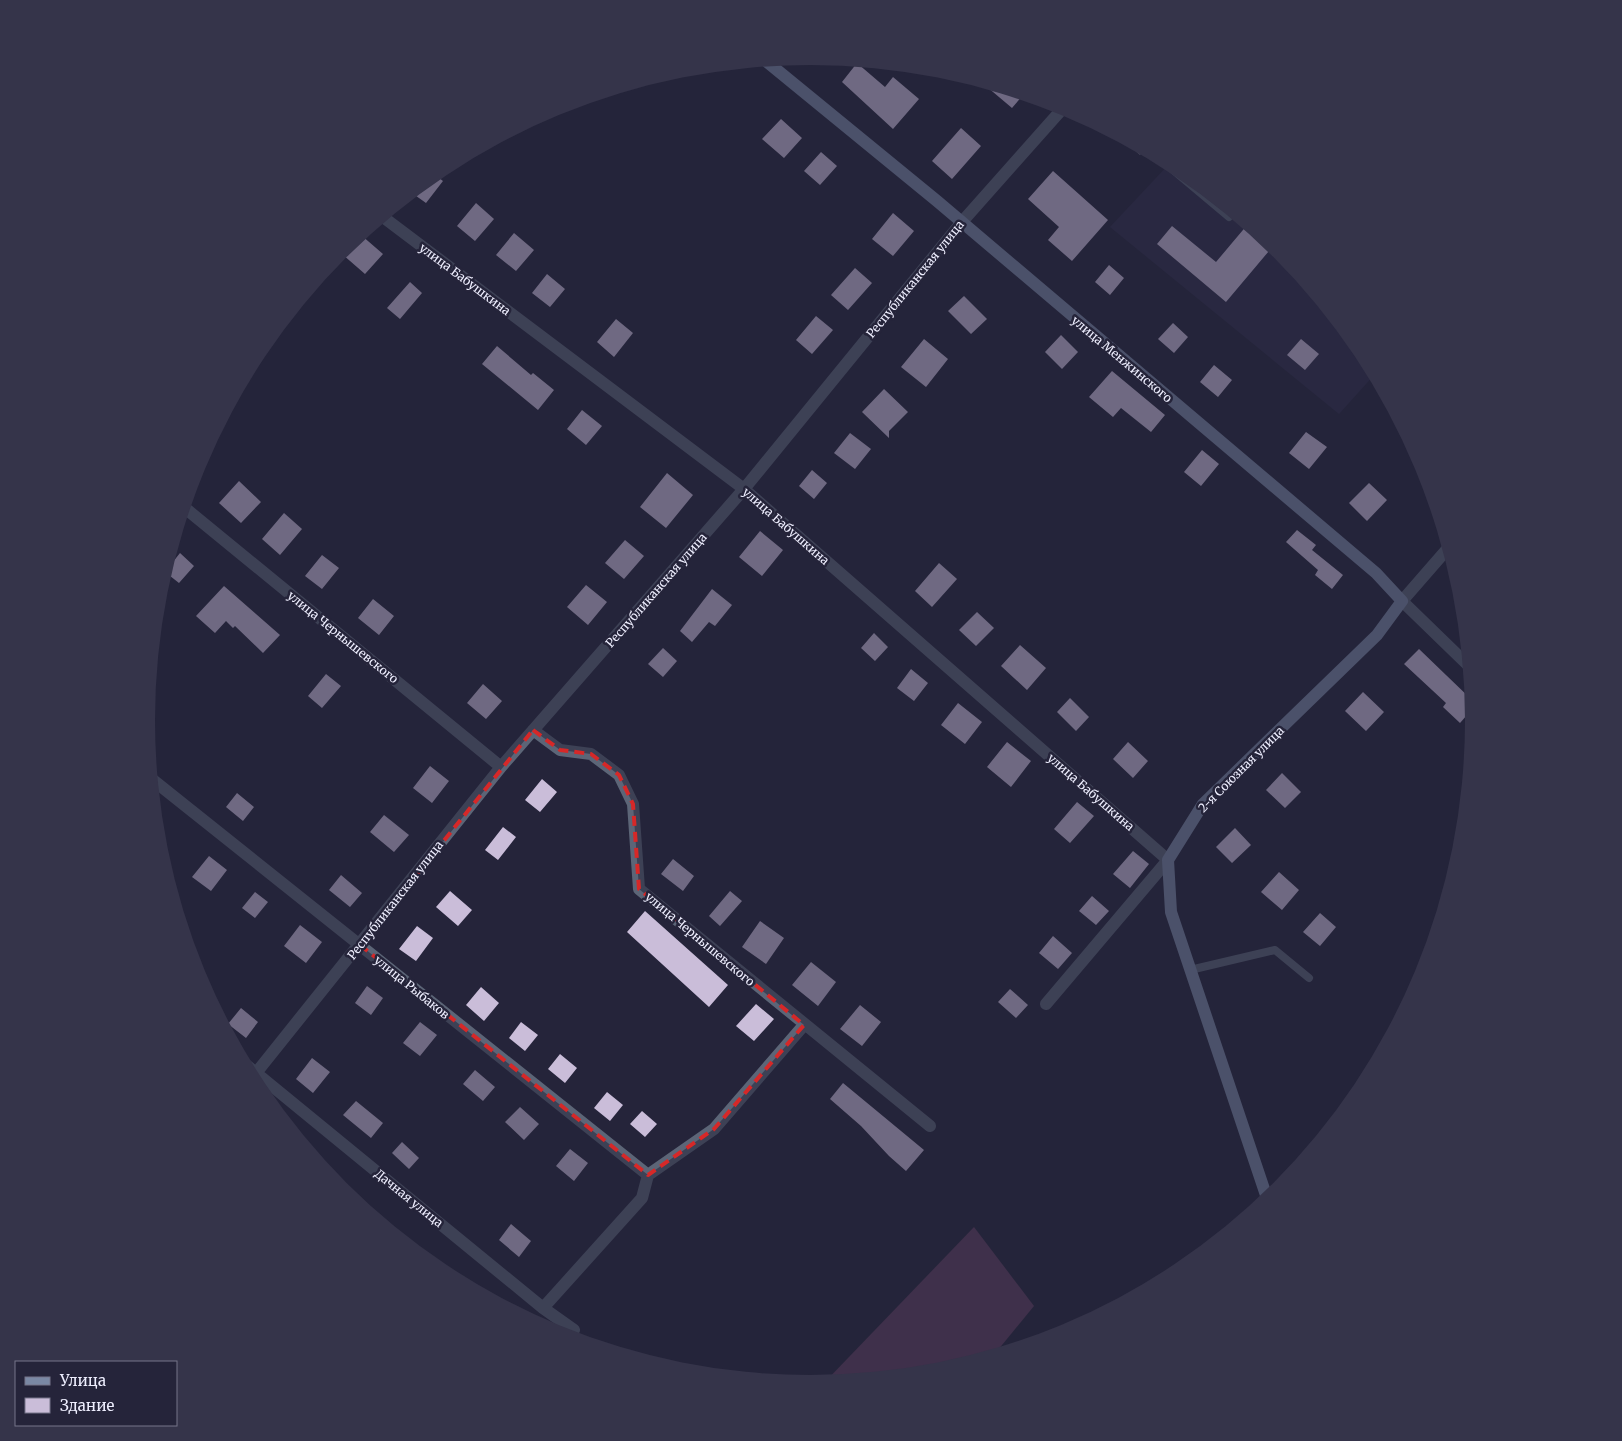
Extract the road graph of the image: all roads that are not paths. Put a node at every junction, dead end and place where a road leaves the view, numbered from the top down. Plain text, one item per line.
1 (772, 66) edge
2 (1058, 114) edge
3 (1202, 194) edge
4 (1229, 217) dead end
5 (388, 221) edge
6 (961, 223) junction
7 (744, 489) junction
8 (190, 512) edge
9 (1444, 552) edge
10 (1402, 602) junction
11 (1463, 661) edge
12 (533, 730) junction
13 (501, 767) junction
14 (159, 785) edge
15 (1168, 860) junction
16 (360, 945) junction
17 (1190, 970) junction
18 (1308, 978) dead end
19 (1046, 1004) dead end
20 (804, 1025) junction
21 (258, 1072) edge
22 (267, 1086) edge
23 (930, 1126) dead end
24 (648, 1175) junction
25 (1265, 1193) edge
26 (543, 1308) junction
27 (574, 1330) dead end

1 - 6 main road, улица Менжинского
2 - 6 street, Республиканская улица
3 - 4 lane
5 - 7 street, улица Бабушкина
6 - 7 street, Республиканская улица
6 - 10 main road, улица Менжинского
7 - 12 street, Республиканская улица
7 - 15 street, улица Бабушкина
8 - 13 street, улица Чернышевского
9 - 10 street, 2-я Союзная улица
10 - 11 street, улица Менжинского
10 - 15 main road, 2-я Союзная улица
12 - 13 street, Республиканская улица
12 - 20 street, улица Чернышевского
13 - 16 street, Республиканская улица
14 - 16 street, улица Рыбаков
15 - 17 main road
15 - 19 street, 2-я Союзная улица
16 - 21 street, Республиканская улица
16 - 24 street, улица Рыбаков
17 - 18 lane
17 - 25 main road
20 - 23 street, улица Чернышевского
20 - 24 street
22 - 26 street, Дачная улица
24 - 26 street
26 - 27 street, Дачная улица

